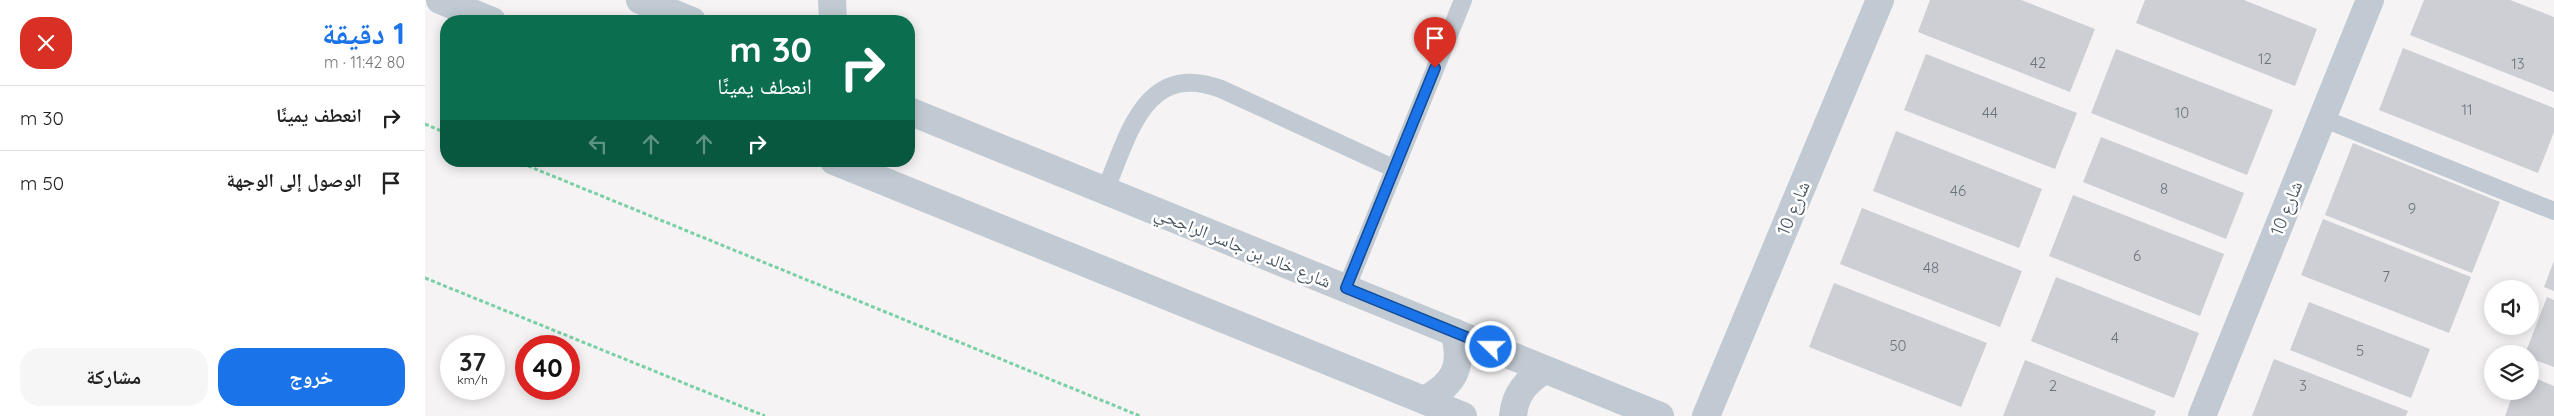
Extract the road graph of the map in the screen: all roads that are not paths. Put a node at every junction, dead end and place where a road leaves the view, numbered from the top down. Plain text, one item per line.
1 (440, 0) edge
2 (832, 0) edge
3 (1463, 0) edge
4 (1881, 0) edge
5 (2370, 0) edge
6 (655, 2) edge
7 (477, 15) edge
8 (680, 15) edge
9 (833, 15) edge
10 (915, 113) edge
11 (2322, 118) junction
12 (849, 167) edge
13 (1395, 169) junction
14 (1105, 191) junction
15 (2554, 211) edge
16 (1346, 288) junction
17 (1455, 332) junction
18 (1545, 370) junction
19 (1424, 400) junction
20 (1463, 416) edge
21 (1513, 416) edge
22 (1660, 416) edge
23 (1706, 416) edge
24 (2202, 416) edge

1 - 7 street
2 - 9 street
3 - 13 lane
4 - 23 street, شارع 10
5 - 11 street, شارع 10
6 - 8 street
10 - 14 street, شارع خالد بن جاسر الراجحي
11 - 15 lane
11 - 24 street, شارع 10
12 - 19 street
13 - 14 lane
13 - 16 lane
14 - 16 street, شارع خالد بن جاسر الراجحي
16 - 17 street, شارع خالد بن جاسر الراجحي
17 - 18 street, شارع خالد بن جاسر الراجحي
17 - 19 street
18 - 21 street
18 - 22 street, شارع خالد بن جاسر الراجحي
19 - 20 street

